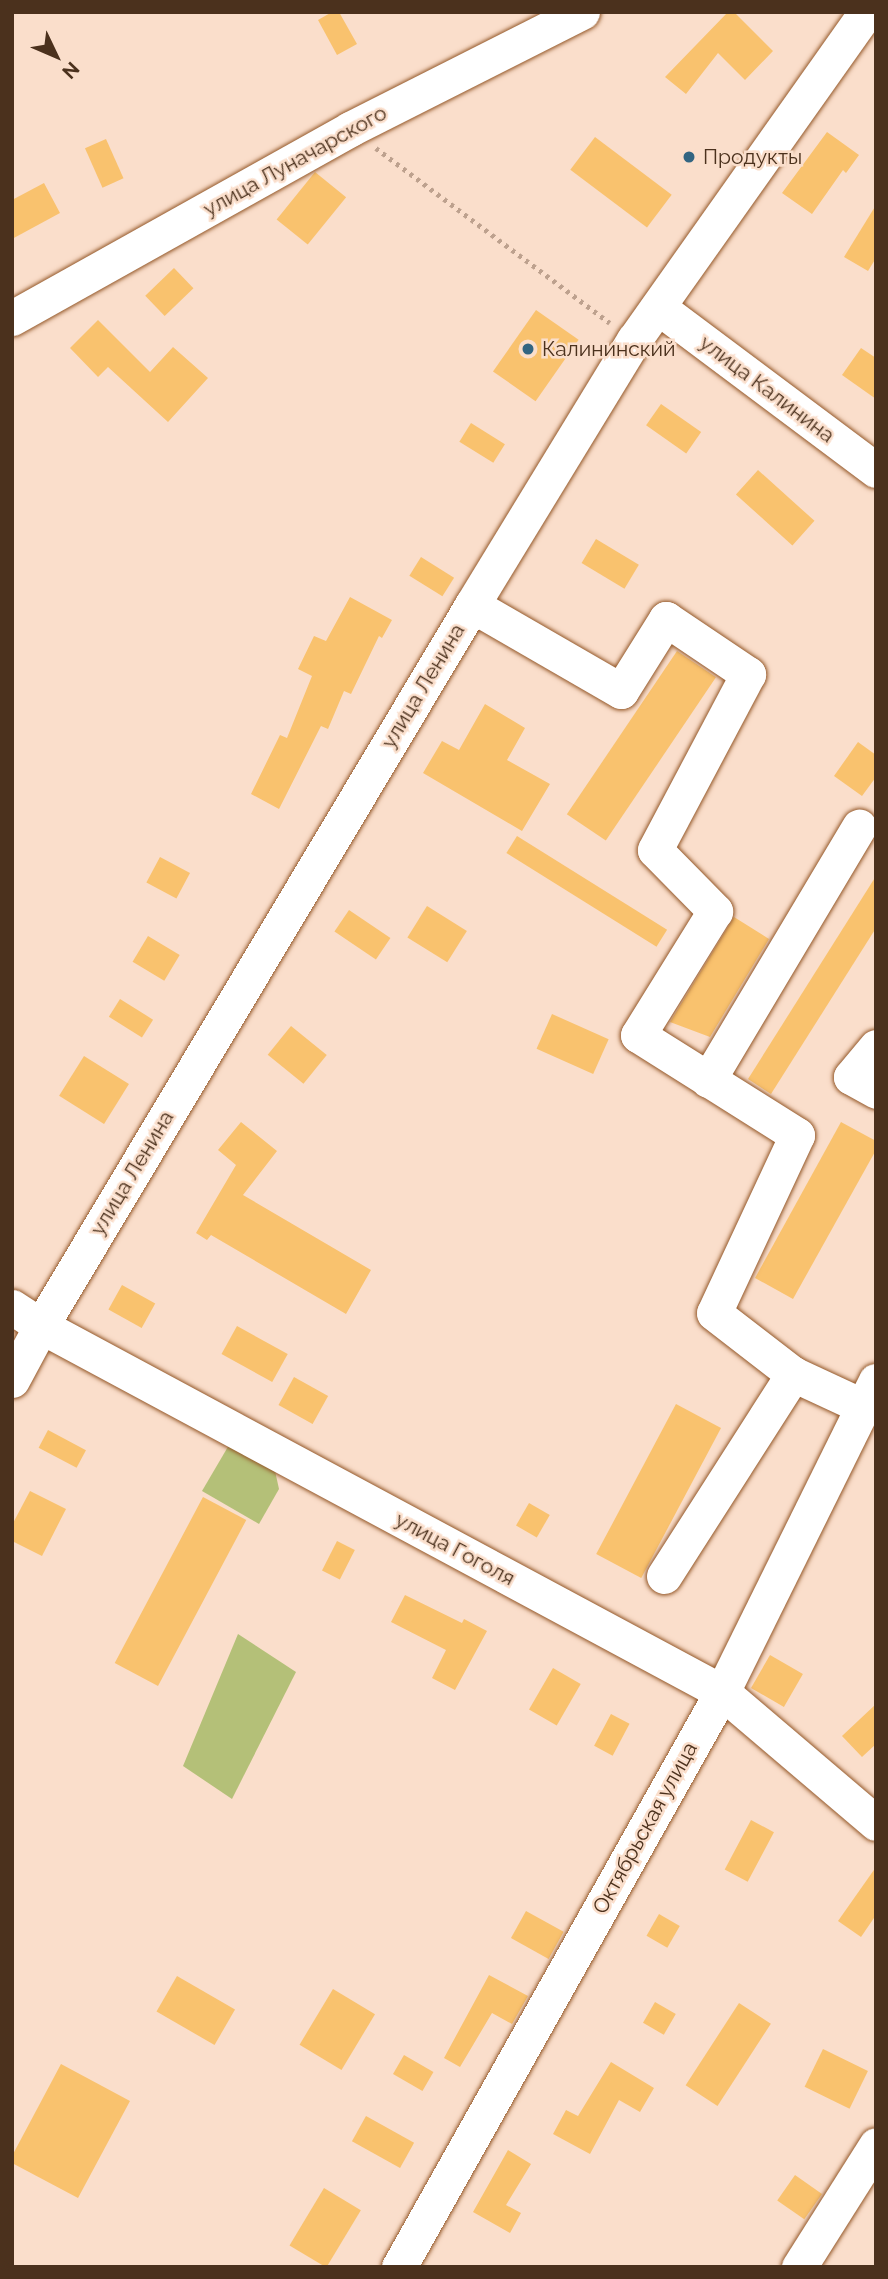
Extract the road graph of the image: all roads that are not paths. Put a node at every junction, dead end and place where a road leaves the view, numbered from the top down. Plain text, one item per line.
1 (582, 12) edge
2 (866, 12) edge
3 (658, 307) junction
4 (12, 318) edge
5 (876, 470) edge
6 (472, 604) junction
7 (859, 827) dead end
8 (876, 1048) edge
9 (708, 1080) junction
10 (876, 1091) edge
11 (12, 1307) edge
12 (41, 1326) junction
13 (793, 1374) junction
14 (12, 1380) edge
15 (869, 1394) edge
16 (664, 1576) dead end
17 (722, 1692) junction
18 (876, 1823) edge
19 (876, 2145) edge
20 (399, 2267) edge
21 (799, 2267) edge

1 - 4 street, улица Луначарского
2 - 3 street, улица Ленина
3 - 5 street, улица Калинина
3 - 6 street, улица Ленина
6 - 9 street
6 - 12 street, улица Ленина
7 - 9 street
8 - 10 street
9 - 13 street
11 - 12 street, улица Гоголя
12 - 14 street, улица Ленина
12 - 17 street, улица Гоголя
13 - 15 street
13 - 16 street
15 - 17 street, Октябрьская улица
17 - 18 street, улица Гоголя
17 - 20 street, Октябрьская улица
19 - 21 street

